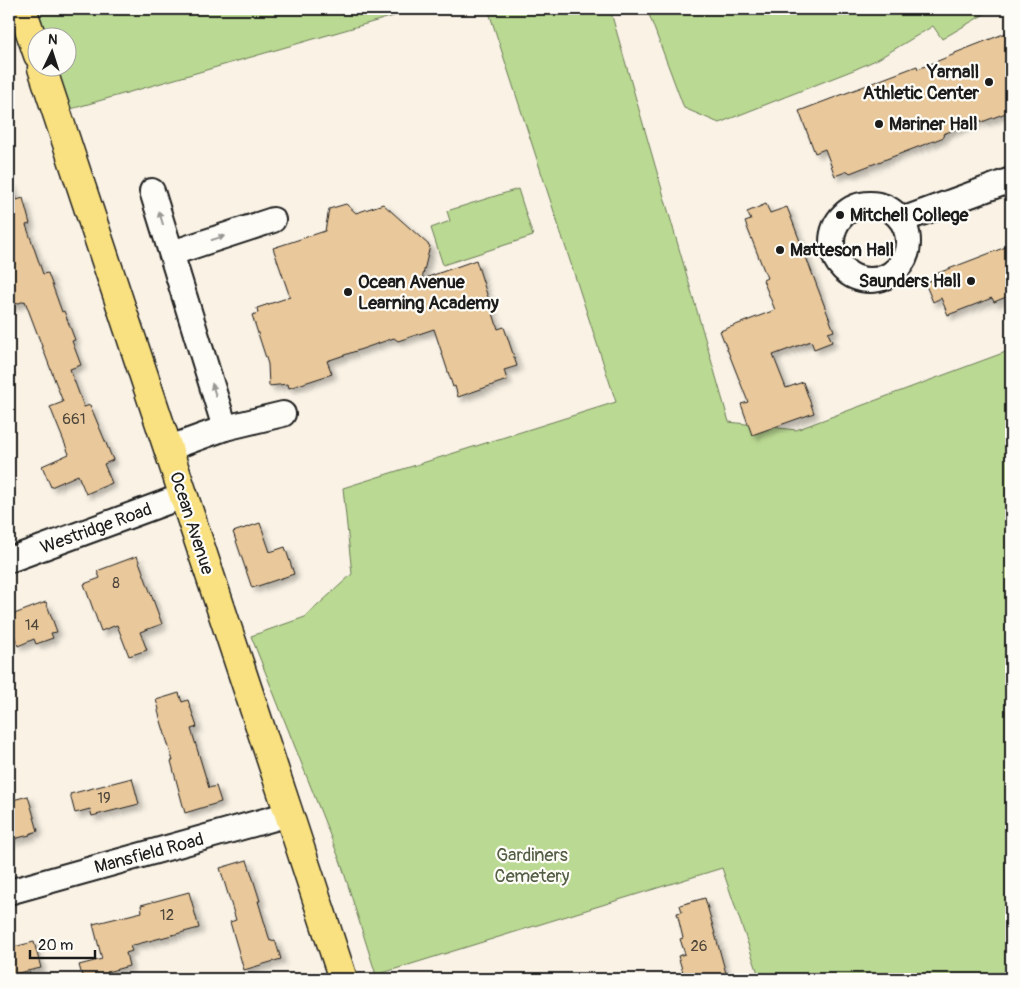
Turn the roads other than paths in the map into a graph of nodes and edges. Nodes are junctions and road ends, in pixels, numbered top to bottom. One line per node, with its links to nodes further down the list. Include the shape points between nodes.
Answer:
1 (22, 9): 2 (main road)
2 (29, 28)
3 (45, 78): 11 (main road, Ocean Avenue)
4 (1011, 180): 7 (street)
5 (152, 191): 8 (street, one-way to 5)
6 (273, 220): 8 (street, one-way to 6)
7 (902, 220)
8 (172, 253): 10 (street, one-way to 8)
9 (283, 414): 10 (street)
10 (225, 428): 11 (street)
11 (168, 449): 12 (main road, Ocean Avenue)
12 (183, 496): 13 (street, Westridge Road); 14 (main road, Ocean Avenue)
13 (9, 560)
14 (289, 814): 15 (street, Mansfield Road); 16 (main road, Ocean Avenue)
15 (9, 892)
16 (343, 979)

